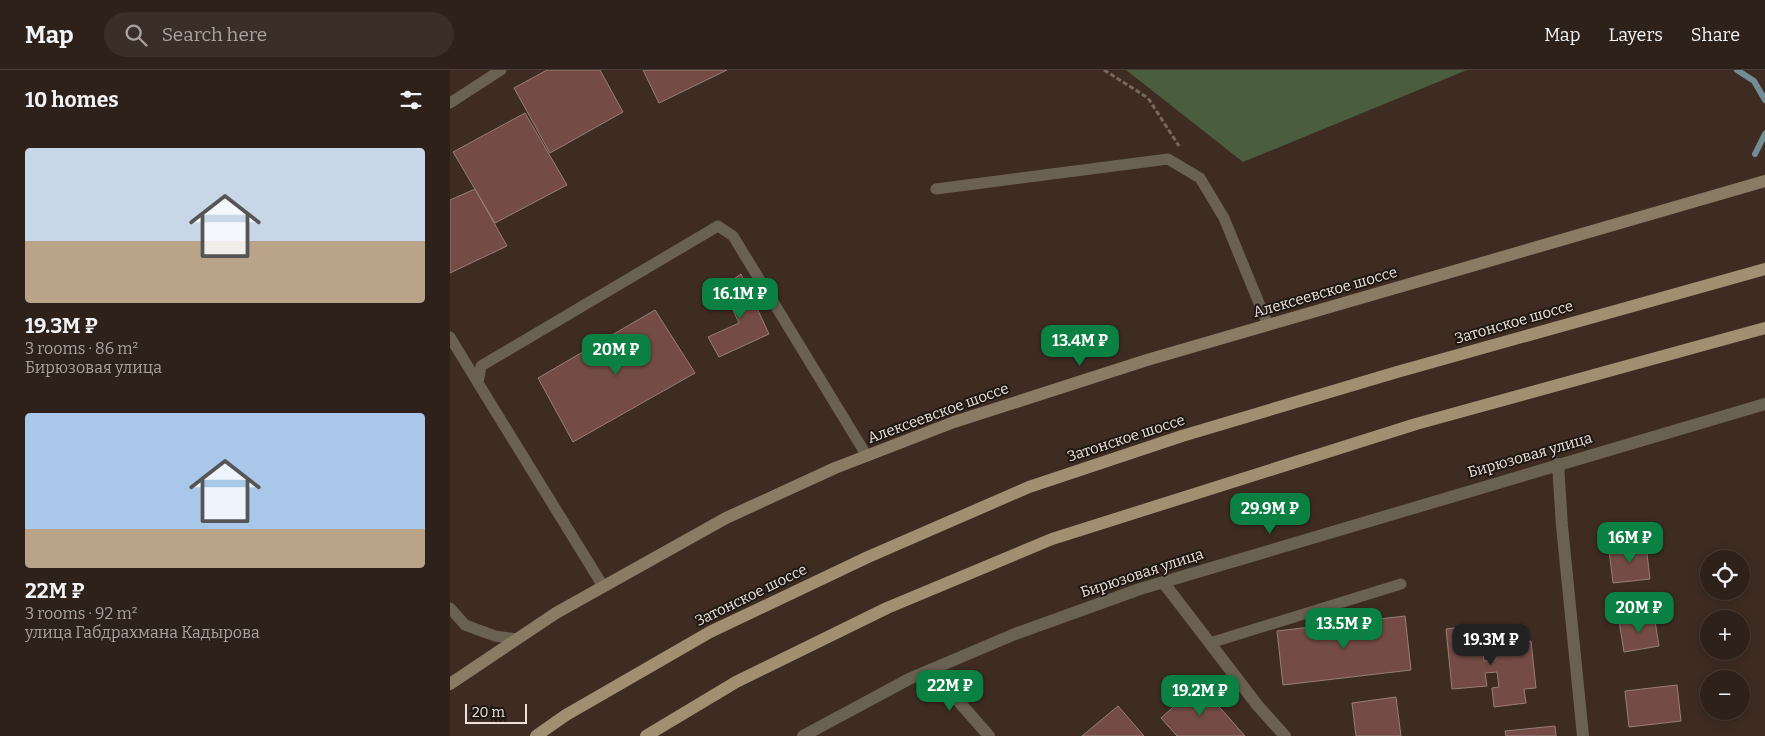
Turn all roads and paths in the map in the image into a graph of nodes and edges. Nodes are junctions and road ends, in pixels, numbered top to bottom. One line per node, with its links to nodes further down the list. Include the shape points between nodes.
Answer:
1 (501, 70): 3 (lane)
2 (1104, 70): 4 (path, via 1148,98)
3 (450, 103)
4 (1184, 154)
5 (1765, 181): 8 (main road, Алексеевское шоссе)
6 (936, 189): 8 (lane, via 1168,159 1200,178 1224,218)
7 (1765, 269): 23 (main road, Затонское шоссе, via 1182,436 1030,488 868,557 710,632 566,715)
8 (1268, 325): 13 (main road, Алексеевское шоссе, via 954,422)
9 (1765, 328): 24 (main road, via 1416,424 1052,539 861,621 736,682)
10 (450, 337): 11 (lane)
11 (478, 382): 13 (lane, via 481,366 718,226 734,236); 17 (lane)
12 (1765, 404): 14 (street, Бирюзовая улица)
13 (867, 456): 17 (main road, Алексеевское шоссе, via 726,518)
14 (1558, 464): 15 (street, Бирюзовая улица); 28 (street)
15 (1163, 582): 20 (street); 21 (street, Бирюзовая улица, via 1015,634)
16 (1401, 584): 20 (lane)
17 (603, 586): 19 (main road, Алексеевское шоссе)
18 (450, 608): 19 (lane, via 465,625 495,636)
19 (517, 639): 22 (main road, Алексеевское шоссе)
20 (1210, 643): 27 (street)
21 (932, 670): 25 (street, Бирюзовая улица); 26 (street)
22 (450, 684)
23 (536, 736)
24 (646, 736)
25 (803, 736)
26 (989, 736)
27 (1285, 736)
28 (1583, 736)

